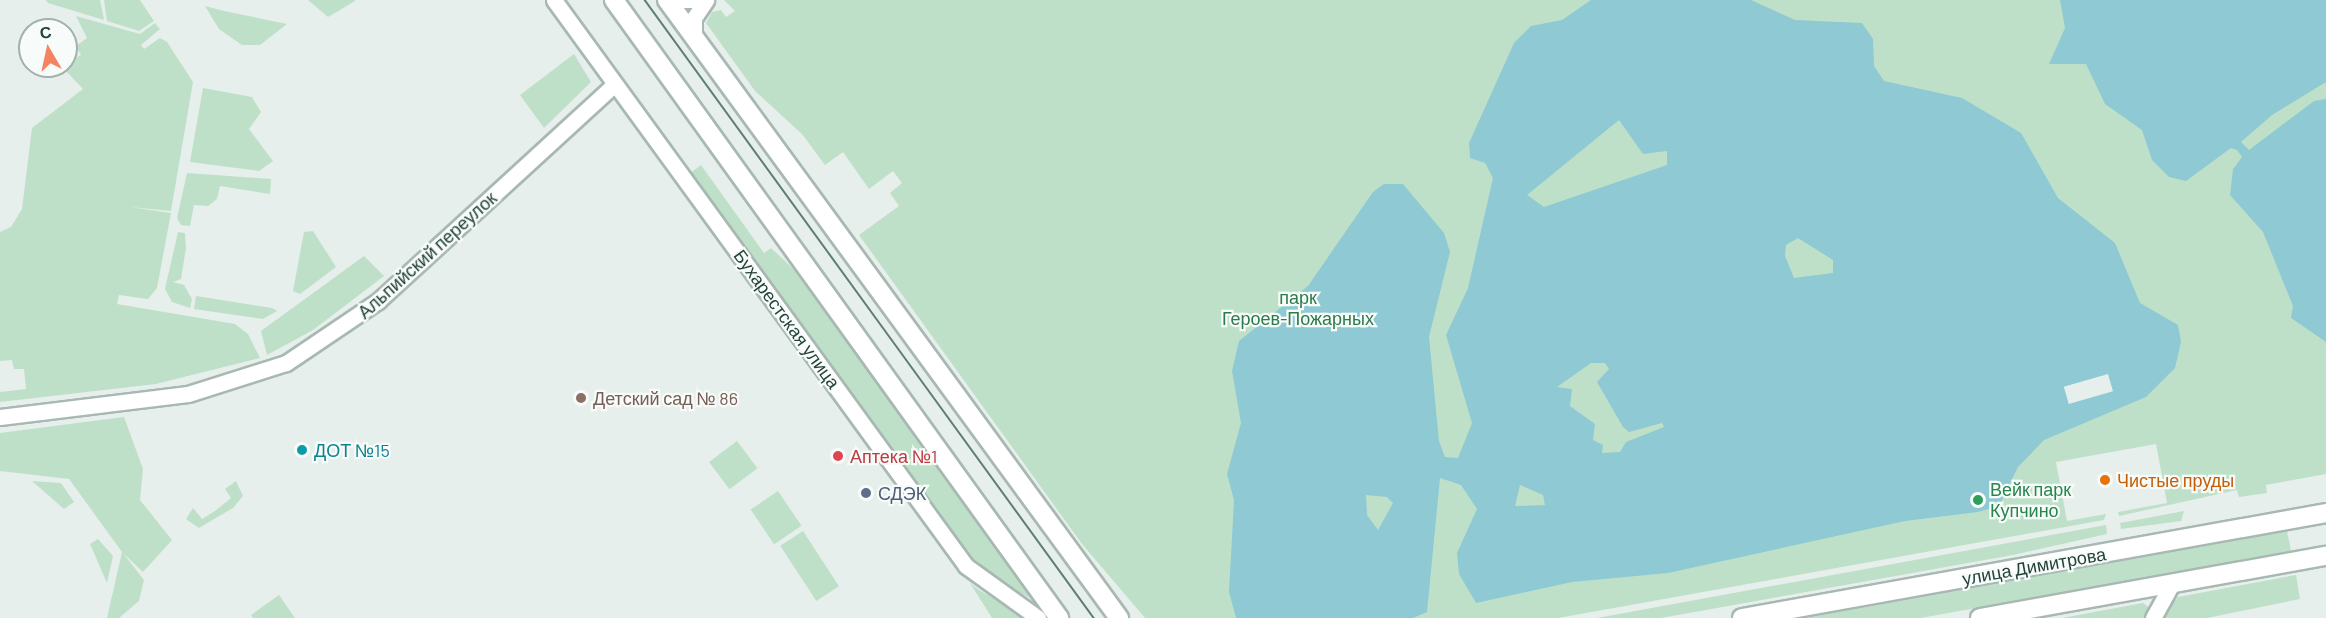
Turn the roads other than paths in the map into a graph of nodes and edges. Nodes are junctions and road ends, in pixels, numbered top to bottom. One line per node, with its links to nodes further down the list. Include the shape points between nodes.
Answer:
1 (554, 0): 8 (street, Бухарестская улица)
2 (614, 0): 14 (main road)
3 (667, 0): 7 (main road)
4 (682, 0): 5 (street)
5 (696, 0)
6 (706, 0): 7 (street, via 694,18)
7 (694, 38): 15 (main road)
8 (615, 84): 9 (street, Альпийский переулок, via 386,294 286,363 188,394); 13 (street, Бухарестская улица, via 966,566)
9 (0, 417)
10 (2326, 513): 16 (main road, улица Димитрова)
11 (2326, 556): 12 (main road)
12 (2172, 584): 17 (main road); 18 (street)
13 (1038, 618)
14 (1059, 618)
15 (1119, 618)
16 (1742, 618)
17 (1980, 618)
18 (2153, 618)

